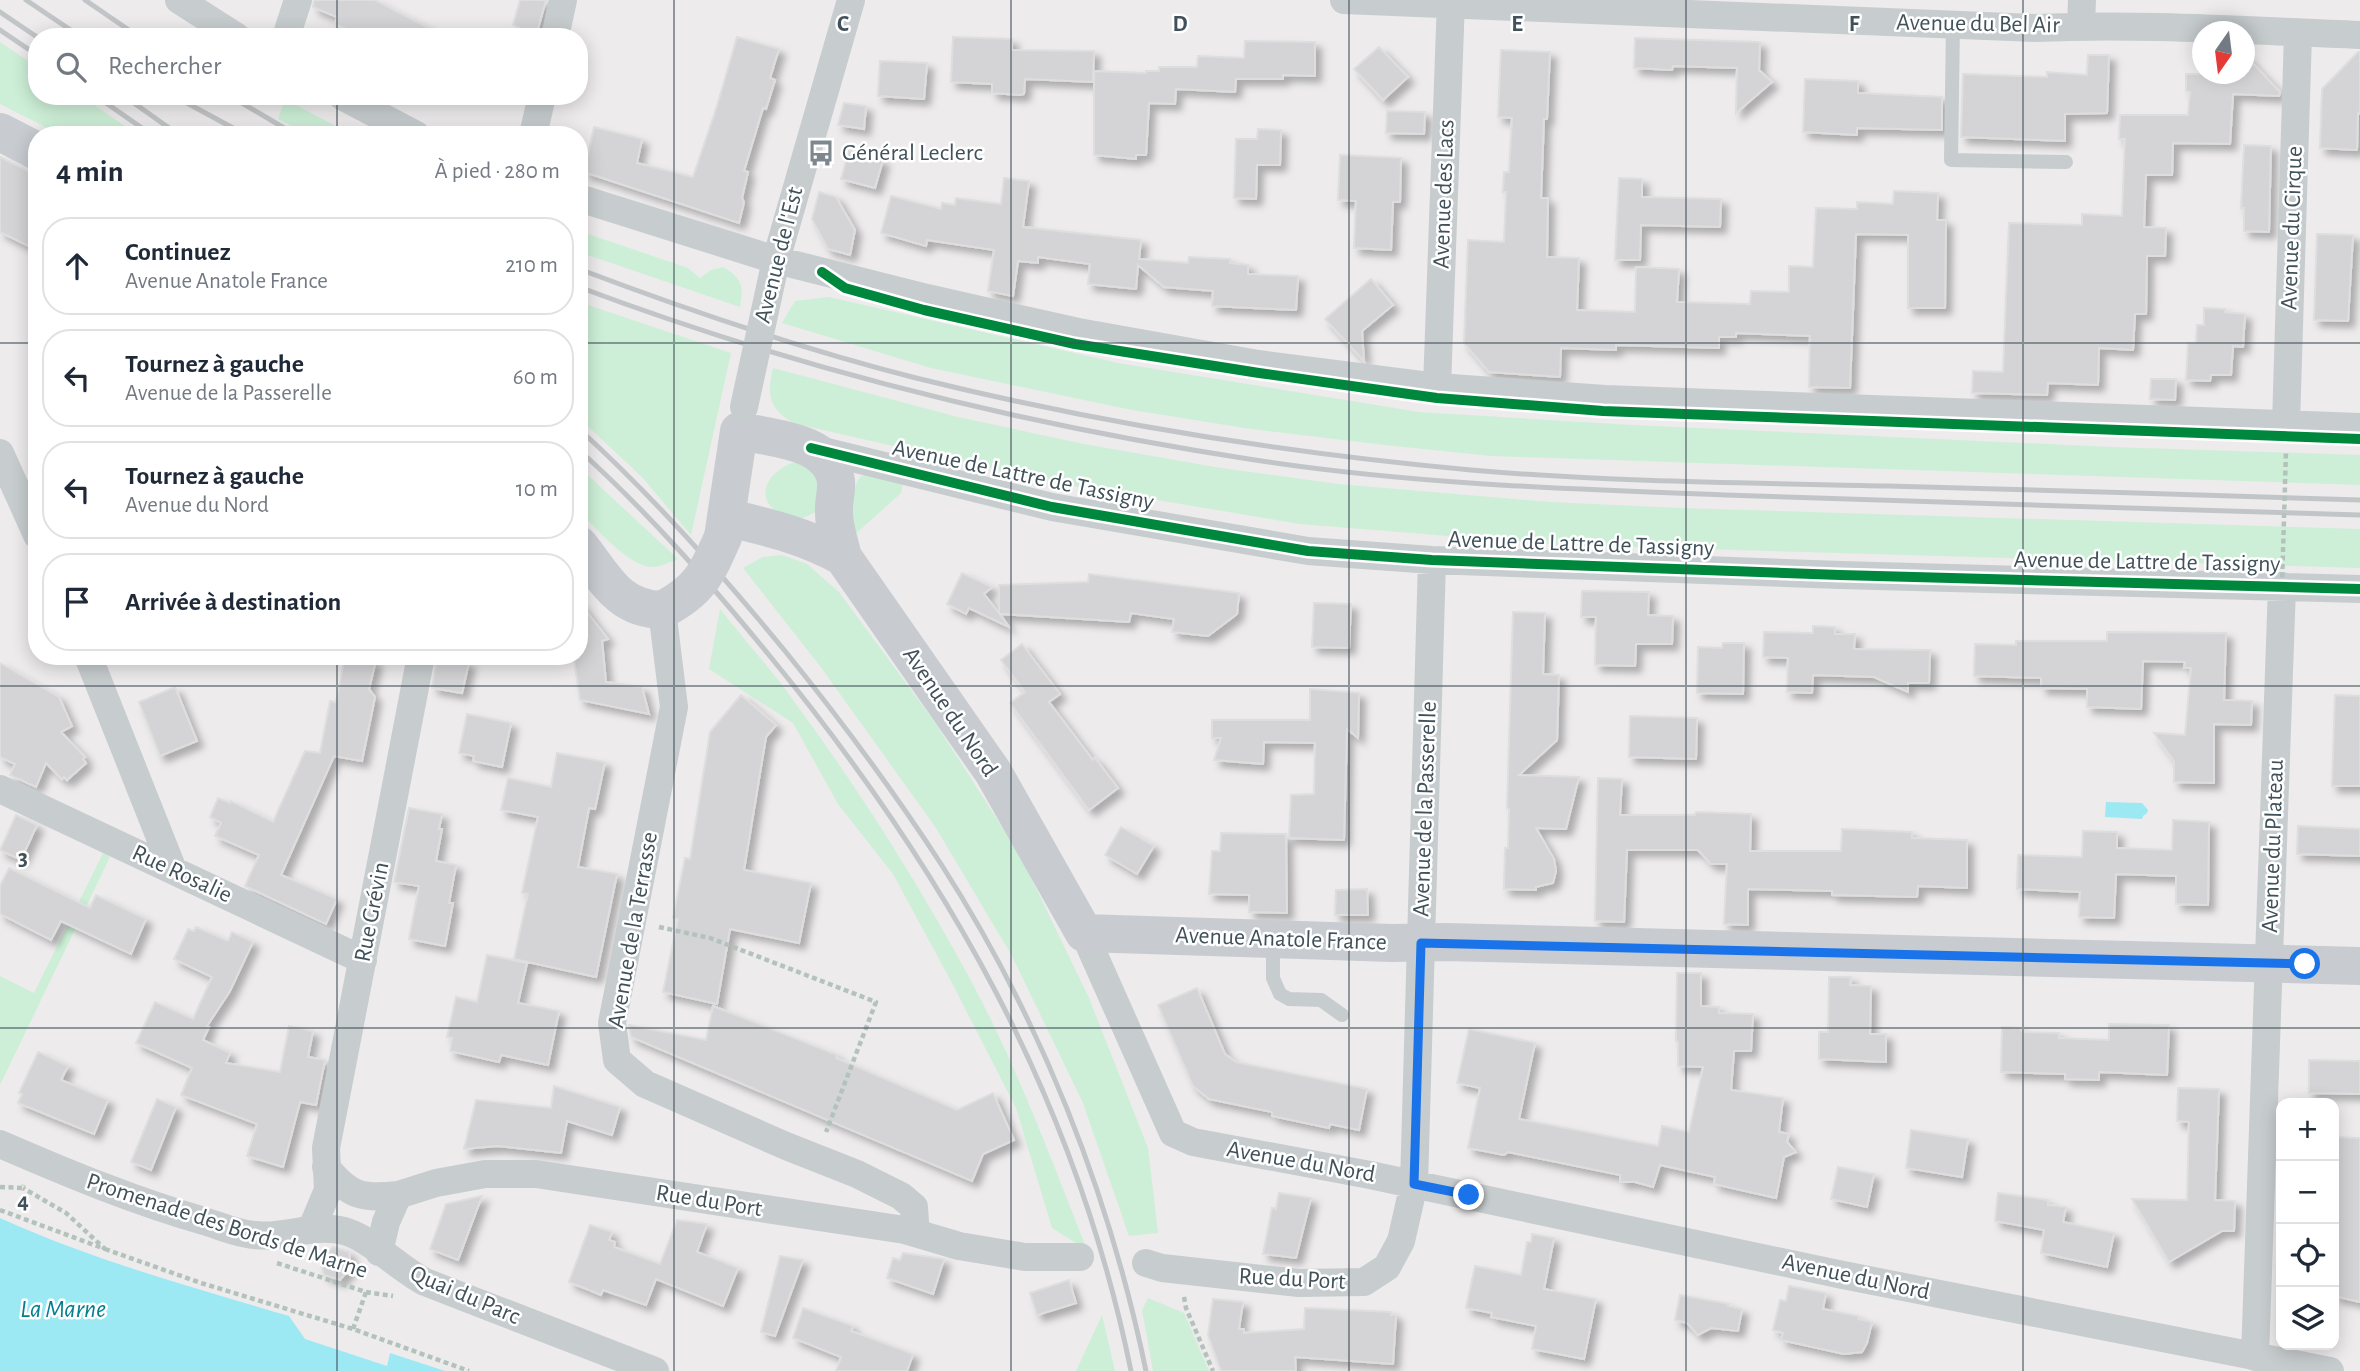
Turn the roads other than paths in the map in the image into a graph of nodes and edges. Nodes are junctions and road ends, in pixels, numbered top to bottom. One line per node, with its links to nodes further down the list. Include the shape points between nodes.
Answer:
1 (179, 0): 9 (street)
2 (298, 0): 10 (street)
3 (563, 0): 11 (street)
4 (851, 0): 22 (street, Avenue de l'Est)
5 (1344, 0): 6 (street, Avenue du Bel Air)
6 (1451, 2): 8 (street, Avenue du Bel Air); 23 (street, Avenue des Lacs)
7 (2081, 13): 8 (street, Avenue du Bel Air, via 2035,28); 12 (street, Avenue du Bel Air)
8 (1953, 24): 20 (lane, via 1951,160)
9 (223, 28)
10 (289, 28)
11 (557, 28)
12 (2298, 33): 13 (street, Avenue du Bel Air); 26 (street, Avenue du Cirque)
13 (2360, 35)
14 (359, 105): 16 (street)
15 (540, 105): 17 (street)
16 (399, 126)
17 (535, 126)
18 (0, 132): 19 (street)
19 (28, 146)
20 (2066, 162)
21 (588, 201): 22 (street)
22 (776, 260): 23 (street, via 1078,331 1258,365); 24 (street, Avenue de l'Est, bridge)
23 (1437, 387): 26 (street)
24 (742, 419): 27 (street); 31 (street)
25 (2360, 427): 26 (street)
26 (2286, 438)
27 (811, 448): 29 (street, via 825,459 835,477); 35 (street, Avenue de Lattre de Tassigny, via 1090,514 1308,551)
28 (0, 453): 30 (street)
29 (834, 508): 32 (street, via 815,525); 34 (street)
30 (28, 515)
31 (724, 527): 32 (street); 38 (street, bridge, via 699,583)
32 (791, 533): 34 (street)
33 (588, 556): 38 (street, via 629,604)
34 (843, 557): 43 (street, Avenue du Nord, via 993,772)
35 (1432, 560): 36 (street, Avenue de Lattre de Tassigny); 45 (street, Avenue de la Passerelle)
36 (2282, 586): 37 (street, Avenue de Lattre de Tassigny); 47 (street, Avenue du Plateau)
37 (2360, 589)
38 (662, 610): 55 (street, Avenue de la Terrasse, via 674,707 612,1023 617,1060 645,1084 901,1196 914,1208 915,1222)
39 (92, 665): 42 (street)
40 (419, 665): 46 (street, Rue Grévin)
41 (0, 789): 42 (street, Rue Rosalie)
42 (173, 870): 46 (street, Rue Rosalie)
43 (1084, 933): 44 (street, Avenue Anatole France); 52 (street, Avenue du Nord, via 1173,1133 1193,1142)
44 (1273, 939): 45 (street, Avenue Anatole France); 49 (lane, via 1273,978 1280,994 1289,999 1321,1000)
45 (1421, 943): 47 (street, Avenue Anatole France); 52 (street, Avenue de la Passerelle)
46 (363, 960): 51 (street, Rue Grévin)
47 (2269, 964): 48 (street, Avenue Anatole France); 59 (street, Avenue du Plateau)
48 (2360, 966)
49 (1342, 1014)
50 (0, 1144): 54 (street, Quai du Parc, via 172,1212 254,1235 282,1236)
51 (326, 1167): 53 (street, via 357,1195); 54 (street, Rue Grévin, via 328,1190)
52 (1414, 1184): 58 (street, Rue du Port, via 1401,1241 1387,1267 1364,1282 1299,1283); 59 (street, Avenue du Nord)
53 (398, 1195): 55 (street, Rue du Port, via 436,1182 485,1174 536,1174); 56 (street)
54 (312, 1228): 56 (street, Quai du Parc, via 349,1233)
55 (905, 1230): 57 (street, Rue du Port, via 958,1246 1025,1256)
56 (379, 1252): 60 (street, Quai du Parc, via 425,1282)
57 (1080, 1256)
58 (1146, 1263)
59 (2255, 1357): 61 (street, Avenue du Nord)
60 (654, 1371)
61 (2330, 1371)

